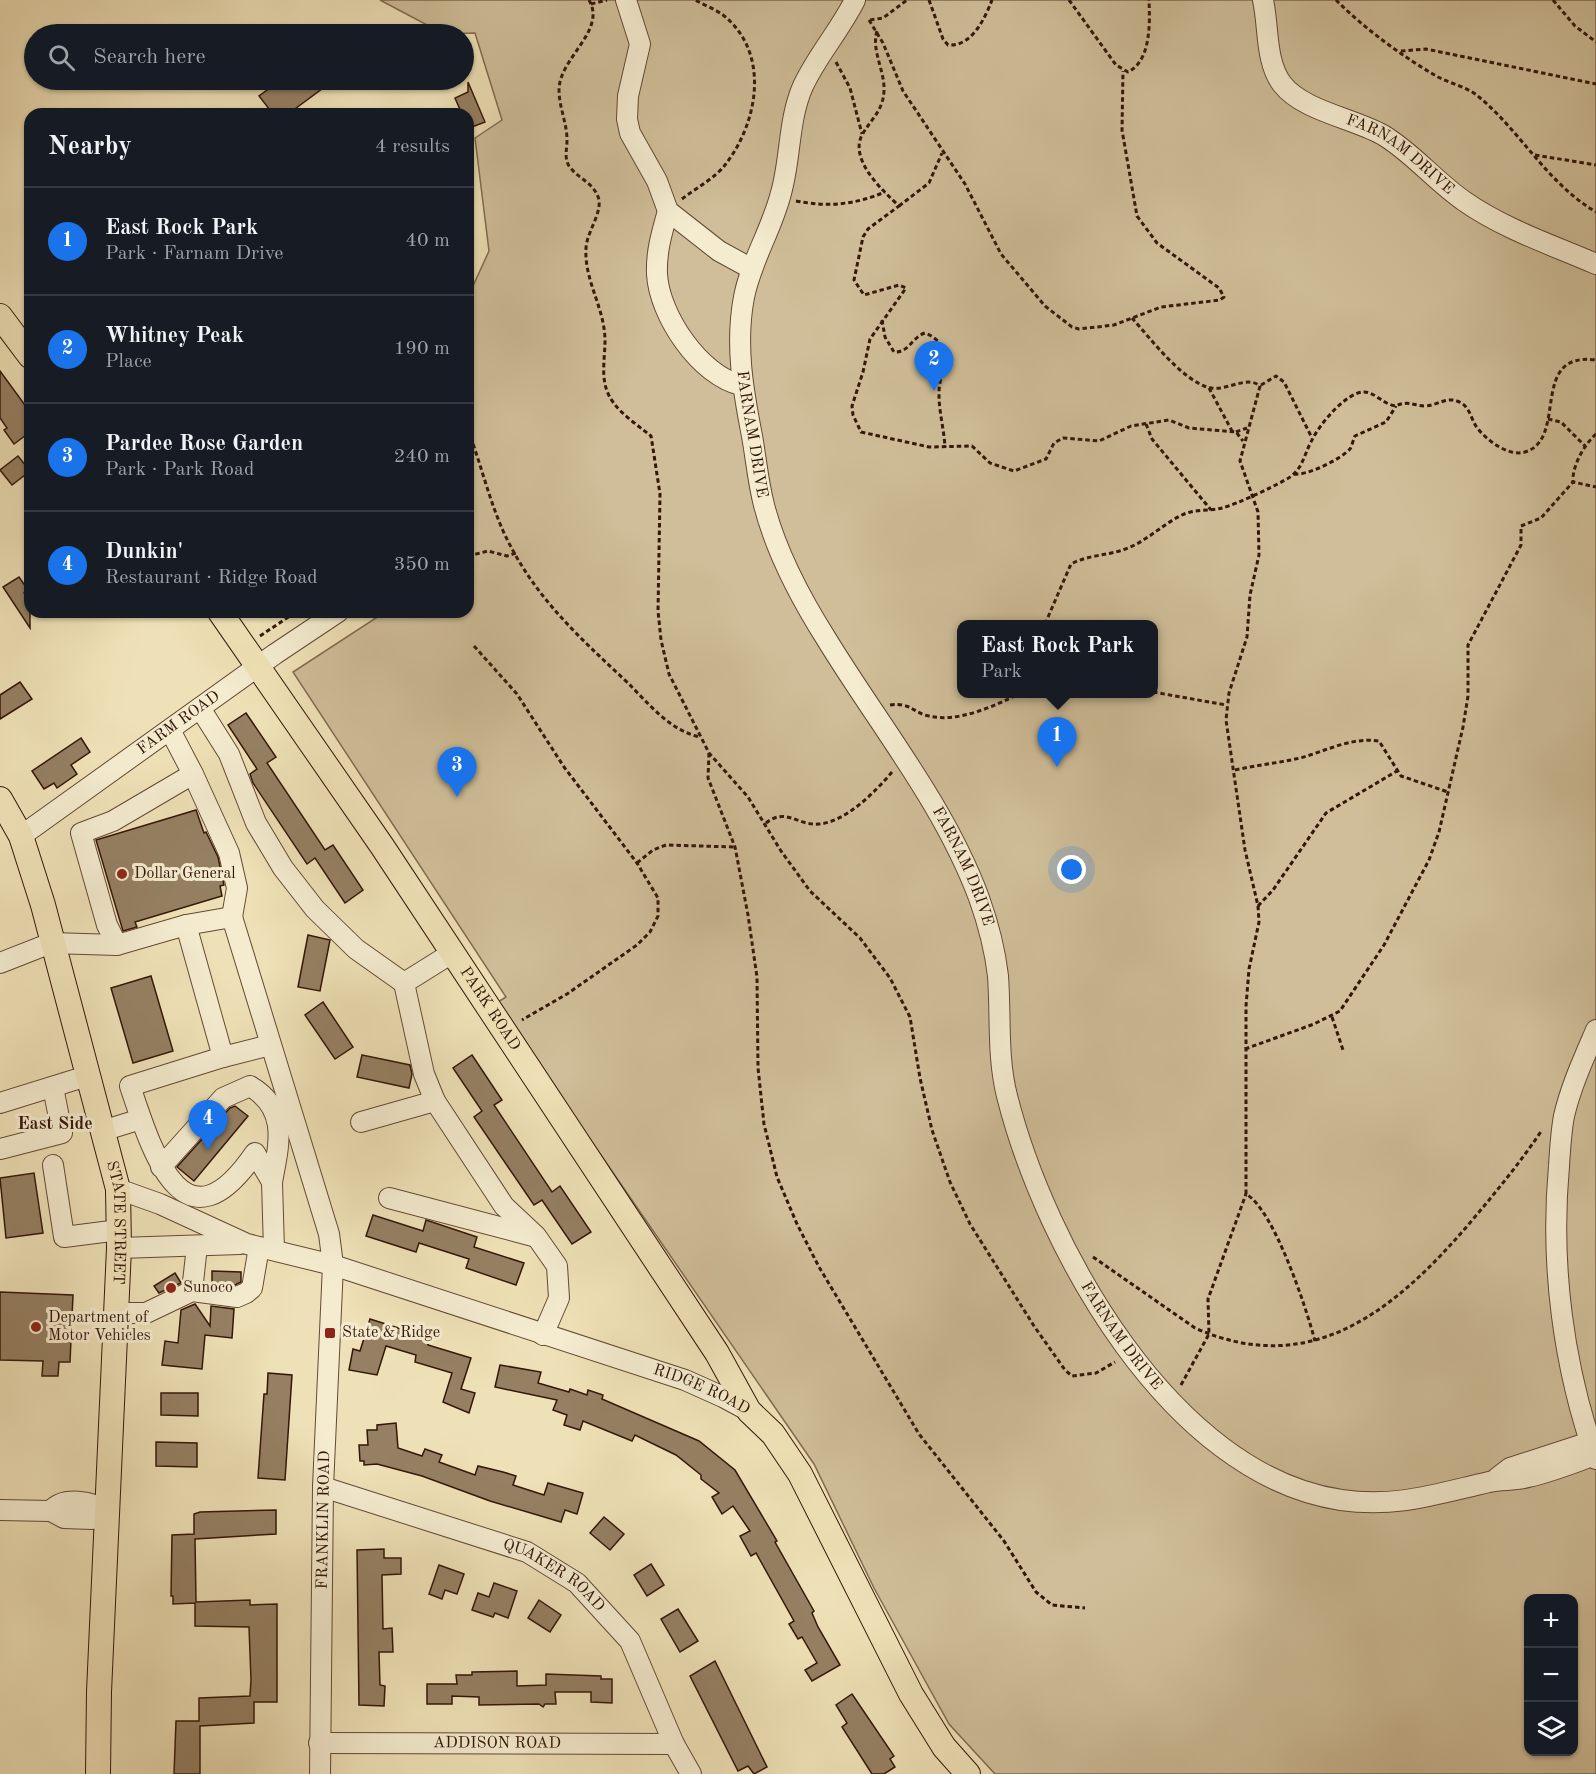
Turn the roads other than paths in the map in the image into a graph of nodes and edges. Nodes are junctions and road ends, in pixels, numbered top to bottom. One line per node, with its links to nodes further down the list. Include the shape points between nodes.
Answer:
1 (626, 0): 4 (street, via 640,37 627,119)
2 (1263, 0): 5 (street, FARNAM DRIVE, via 1275,70 1291,93 1385,137 1485,213)
3 (853, 4): 6 (street, FARNAM DRIVE, via 799,96 780,198)
4 (668, 211): 6 (street, via 718,251); 9 (street, via 656,260 663,299 694,354 728,382)
5 (1596, 264)
6 (752, 269): 9 (street, FARNAM DRIVE, via 741,318)
7 (0, 316): 8 (main road)
8 (24, 348)
9 (741, 385): 53 (street, FARNAM DRIVE, via 771,530 815,620 904,757 957,849 985,914 998,978 1002,1070 1036,1185 1078,1272 1170,1401 1194,1426 1232,1455 1314,1494 1359,1502 1412,1501 1496,1480 1527,1478)
10 (224, 618): 12 (main road, PARK ROAD)
11 (329, 618): 12 (street, FARM ROAD)
12 (259, 665): 13 (street, FARM ROAD); 24 (main road, PARK ROAD)
13 (200, 708): 14 (street, FARM ROAD); 26 (street, via 229,754 256,823 283,868 315,909 356,949)
14 (170, 730): 15 (street); 17 (street, FARM ROAD)
15 (193, 774): 18 (street, via 112,821); 20 (street, via 229,853 237,888)
16 (0, 799): 19 (main road, STATE STREET)
17 (56, 813): 18 (street); 19 (street, FARM ROAD)
18 (81, 833): 23 (street, via 107,925)
19 (21, 836): 22 (main road, STATE STREET)
20 (232, 917): 21 (street); 28 (street)
21 (186, 925): 23 (street); 29 (street)
22 (51, 943): 23 (street); 25 (street); 30 (main road, STATE STREET)
23 (117, 945)
24 (452, 953): 26 (street); 52 (main road, PARK ROAD, via 717,1353)
25 (0, 963)
26 (404, 983): 32 (street, via 424,1074)
27 (1596, 1030): 53 (street, via 1563,1120 1555,1221 1557,1270 1570,1355)
28 (270, 1045): 29 (street); 34 (street)
29 (223, 1057): 35 (street, via 130,1086)
30 (87, 1076): 31 (street); 37 (main road, STATE STREET)
31 (53, 1087): 33 (street); 38 (street, via 62,1133)
32 (435, 1101): 36 (street); 44 (street, via 504,1206)
33 (0, 1103)
34 (284, 1117): 40 (street, via 265,1095 250,1086 239,1089 223,1098); 41 (street); 48 (street, FRANKLIN ROAD, via 328,1234)
35 (141, 1119): 37 (street); 40 (street)
36 (361, 1122)
37 (102, 1131): 42 (main road, STATE STREET)
38 (0, 1149)
39 (53, 1165): 45 (street, RIDGE ROAD, via 64,1237)
40 (161, 1167): 41 (street, via 175,1185 197,1197 213,1196 230,1184 255,1153)
41 (272, 1182): 47 (street)
42 (118, 1190): 45 (main road, STATE STREET); 47 (street, RIDGE ROAD)
43 (389, 1198): 44 (street)
44 (536, 1236): 51 (street, via 556,1266 559,1298)
45 (119, 1239): 46 (street, RIDGE ROAD); 50 (main road, STATE STREET)
46 (196, 1245): 47 (street, RIDGE ROAD); 49 (street)
47 (260, 1247): 48 (street, RIDGE ROAD); 49 (street, via 252,1288 246,1293 237,1297)
48 (333, 1265): 51 (street, RIDGE ROAD); 54 (street, FRANKLIN ROAD)
49 (192, 1291): 50 (street, via 146,1313)
50 (116, 1313): 56 (main road, STATE STREET)
51 (543, 1335): 52 (street, RIDGE ROAD, via 685,1380)
52 (749, 1411): 62 (main road, RIDGE ROAD, via 773,1434 800,1474 911,1694 944,1747)
53 (1594, 1452)
54 (323, 1487): 57 (street, FRANKLIN ROAD); 58 (street, QUAKER ROAD, via 526,1552 577,1583 630,1641)
55 (0, 1510): 56 (street, via 51,1511 64,1518 92,1519)
56 (107, 1512): 59 (main road, STATE STREET)
57 (320, 1743): 58 (street, ADDISON ROAD); 60 (street, FRANKLIN ROAD)
58 (675, 1744): 61 (street, QUAKER ROAD)
59 (98, 1774)
60 (320, 1774)
61 (691, 1774)
62 (968, 1774)

